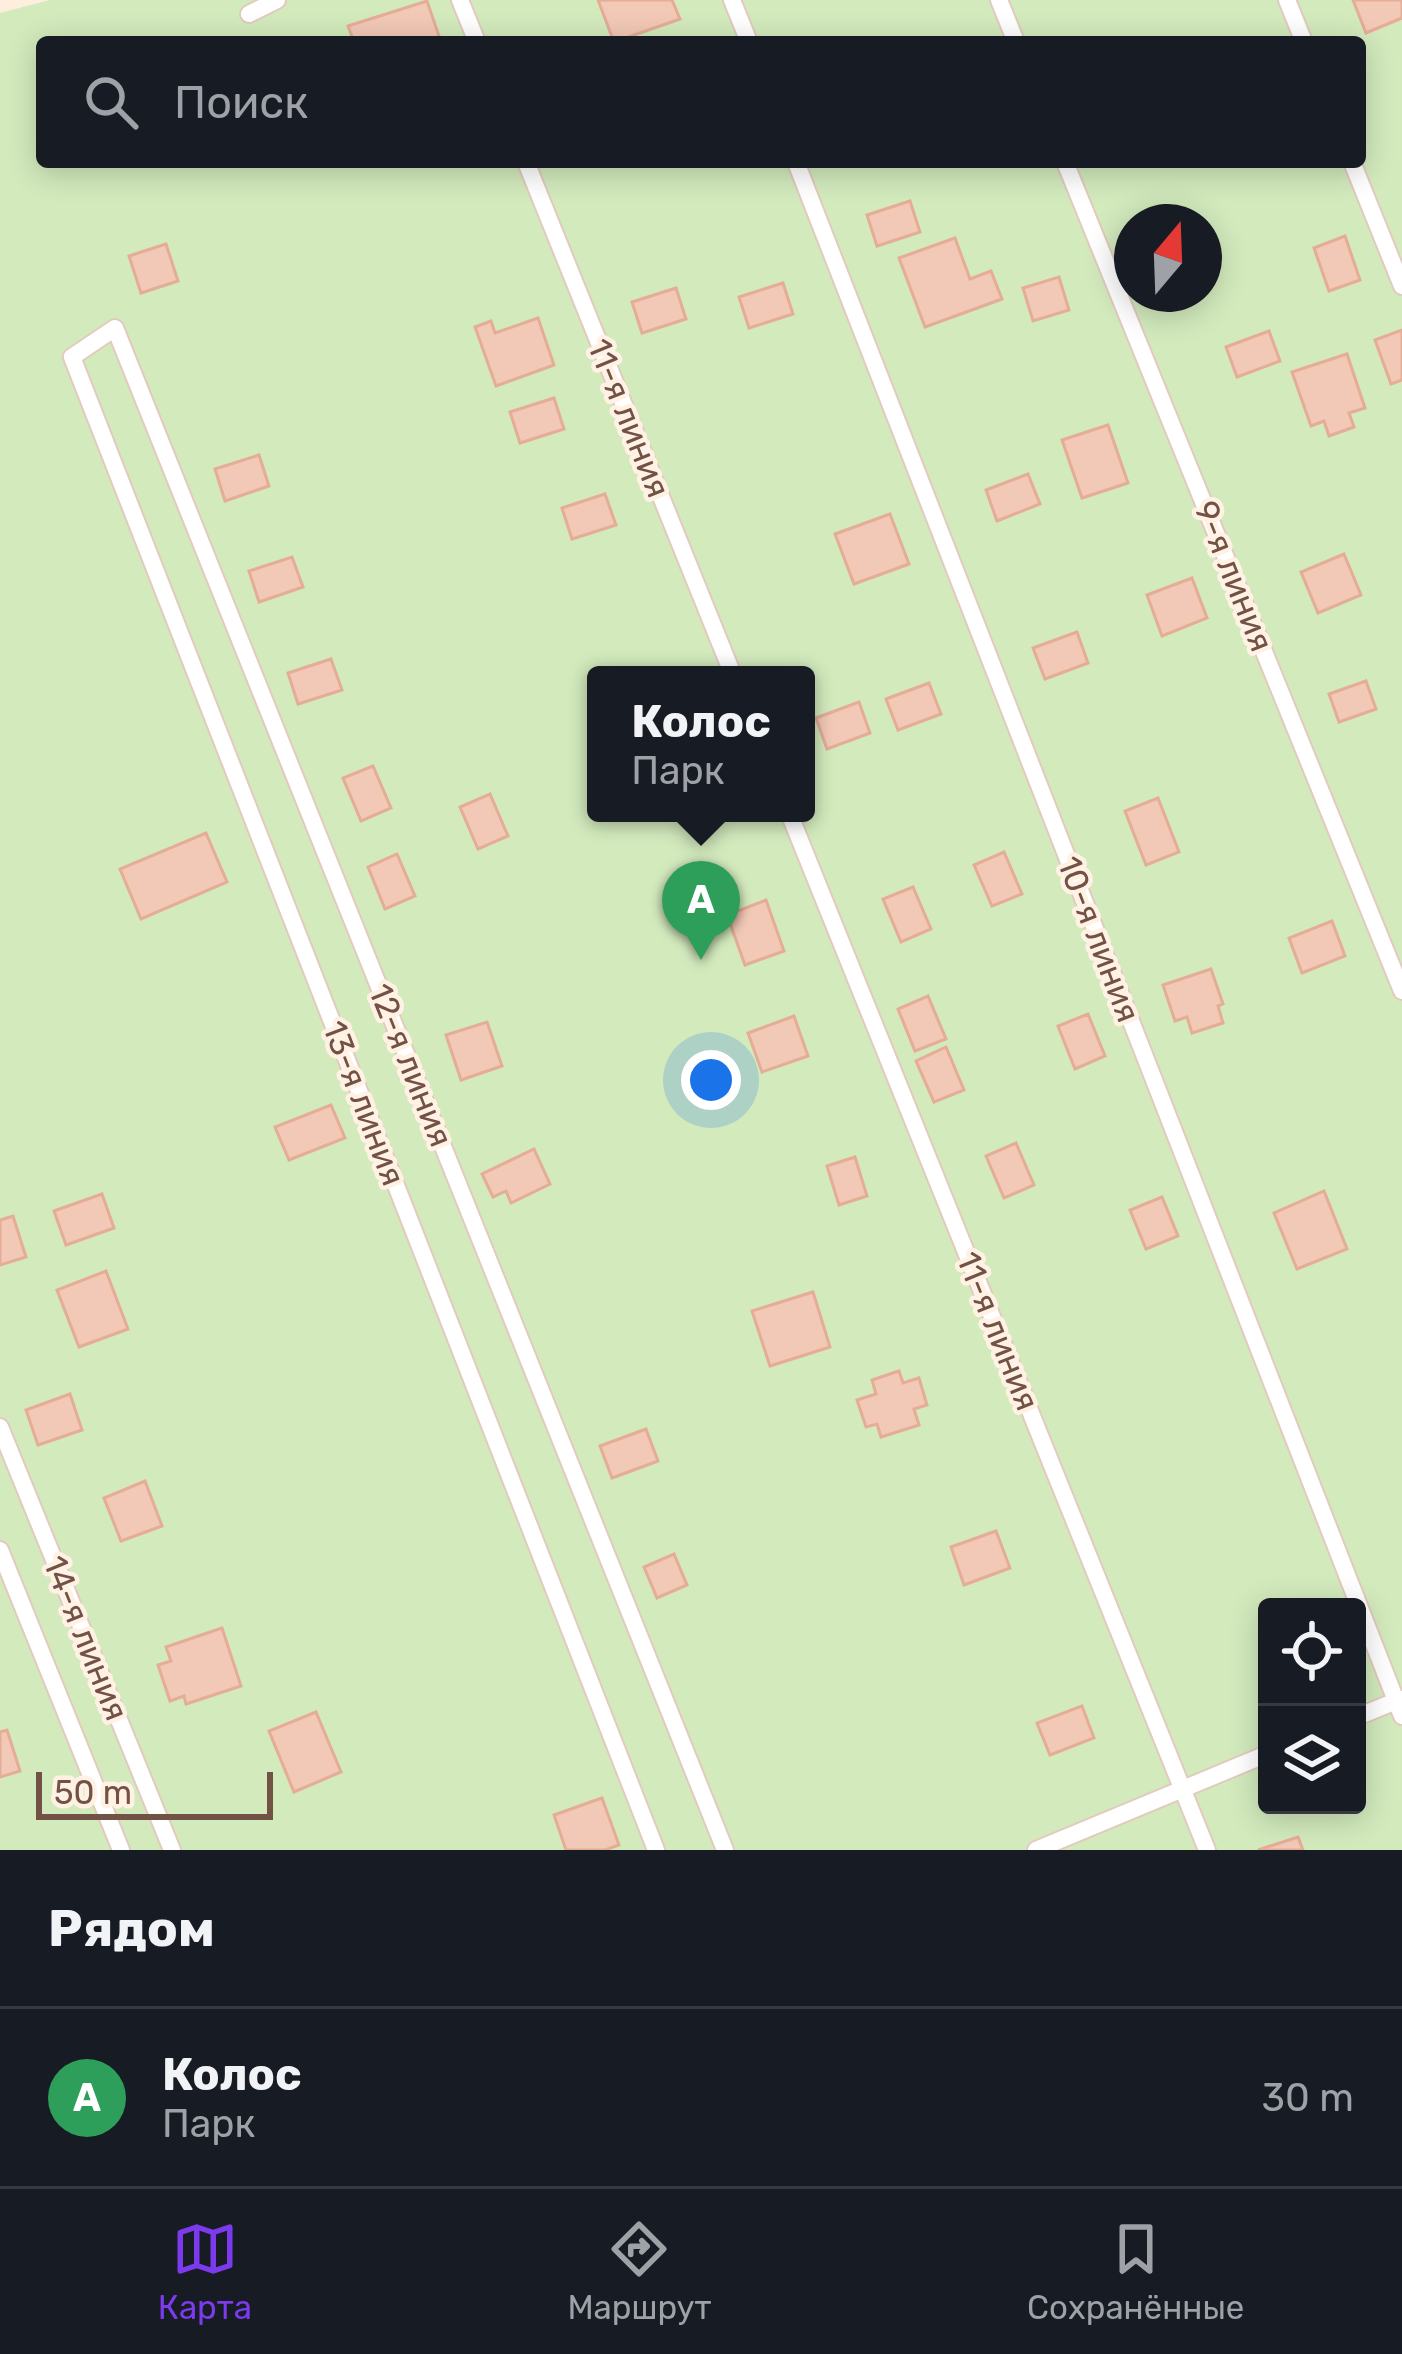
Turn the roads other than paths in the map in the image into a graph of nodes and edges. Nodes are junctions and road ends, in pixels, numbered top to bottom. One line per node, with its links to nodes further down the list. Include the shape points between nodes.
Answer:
1 (277, 0): 6 (lane)
2 (460, 0): 7 (lane)
3 (732, 0): 8 (lane)
4 (999, 0): 9 (lane)
5 (1287, 0): 10 (lane)
6 (249, 14)
7 (475, 36)
8 (747, 36)
9 (1014, 36)
10 (1302, 36)
11 (528, 168): 17 (lane, 11-я линия)
12 (798, 168): 22 (lane, 10-я линия)
13 (1067, 168): 19 (lane, 9-я линия)
14 (1354, 168): 15 (lane)
15 (1402, 286)
16 (72, 357): 28 (lane, 13-я линия); 29 (lane, 12-я линия, via 116,328)
17 (729, 666)
18 (793, 822): 25 (lane, 11-я линия)
19 (1402, 991)
20 (0, 1427): 27 (lane, 14-я линия)
21 (0, 1550): 26 (lane)
22 (1400, 1705): 23 (lane)
23 (1366, 1714)
24 (1258, 1758): 25 (lane)
25 (1182, 1788): 30 (lane); 31 (lane, 11-я линия)
26 (122, 1850)
27 (172, 1850)
28 (656, 1850)
29 (725, 1850)
30 (1036, 1850)
31 (1207, 1850)

